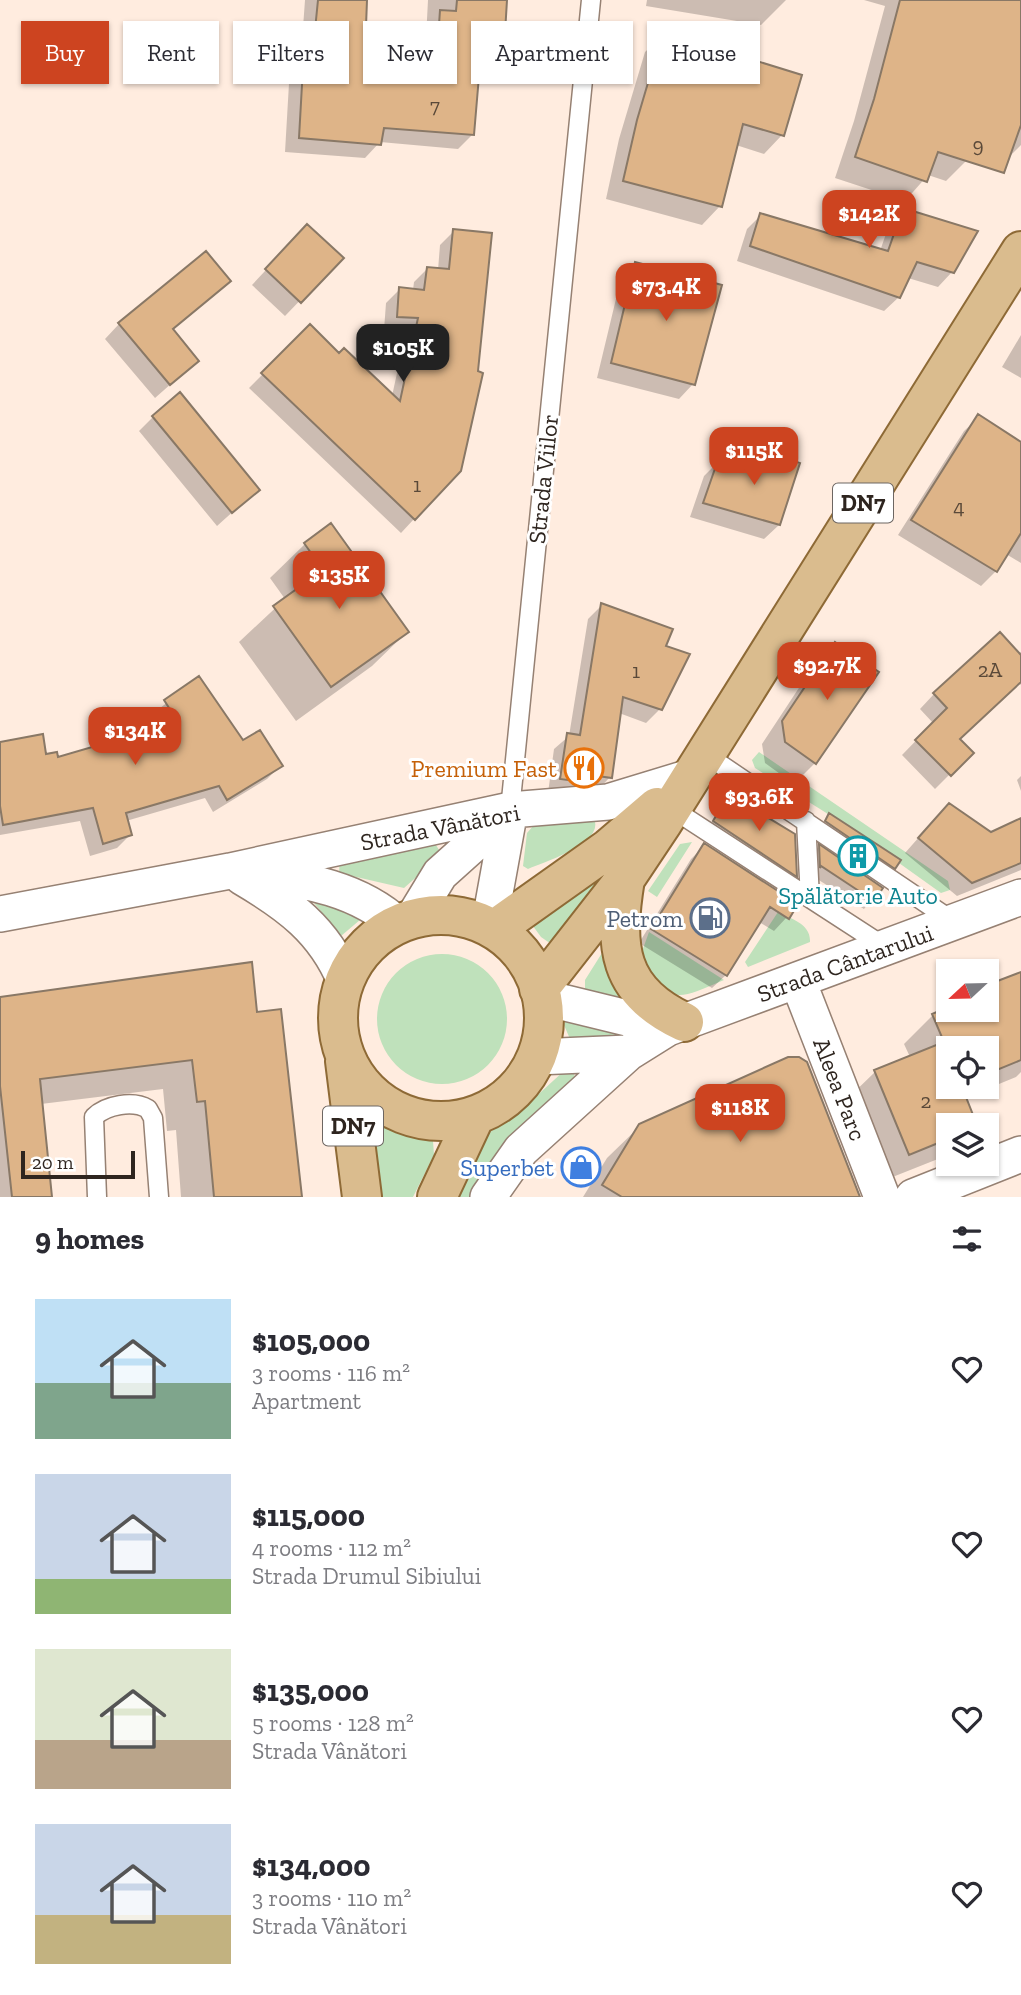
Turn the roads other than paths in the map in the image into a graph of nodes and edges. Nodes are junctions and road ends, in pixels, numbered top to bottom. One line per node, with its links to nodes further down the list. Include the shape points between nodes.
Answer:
1 (591, 0): 4 (lane, Strada Viilor)
2 (1021, 251): 3 (main road, DN7)
3 (688, 779): 4 (street, Strada Vânători, via 608,802); 5 (lane); 7 (main road, DN7); 9 (lane); 13 (main road, via 636,826)
4 (510, 810): 6 (street, Strada Vânători); 12 (street, via 440,874); 13 (street)
5 (806, 821): 9 (lane); 11 (lane)
6 (229, 871): 10 (street, Strada Vânători); 12 (street, Strada Vânători, via 311,882 353,895); 15 (street, via 303,918 328,945)
7 (625, 879): 17 (main road, DN7); 18 (main road, via 619,949 625,967 646,1000)
8 (1021, 897): 11 (street, Strada Cântarului)
9 (810, 898): 14 (lane)
10 (0, 914)
11 (954, 922): 14 (street, Strada Cântarului)
12 (405, 923): 13 (main road, via 451,915); 15 (main road, via 379,935 360,954)
13 (492, 928): 17 (main road, via 524,958)
14 (886, 948): 16 (street, Strada Cântarului)
15 (345, 981): 20 (main road, via 338,1003)
16 (798, 981): 18 (street, Strada Cântarului); 29 (street, Aleea Parc)
17 (540, 993): 18 (street); 21 (main road, via 542,1035)
18 (676, 1025): 19 (street, Strada Cântarului)
19 (628, 1053): 21 (street, Strada Cântarului); 28 (street, via 522,1150)
20 (344, 1056): 22 (main road, via 375,1099 399,1113 425,1121); 26 (main road, DN7)
21 (537, 1057): 22 (main road, via 521,1084)
22 (475, 1116): 27 (main road)
23 (1021, 1154): 30 (street)
24 (97, 1197): 25 (lane, via 94,1117 102,1109 133,1104 148,1109 153,1118)
25 (159, 1197)
26 (362, 1197)
27 (437, 1197)
28 (488, 1197)
29 (882, 1197)
30 (913, 1197)

